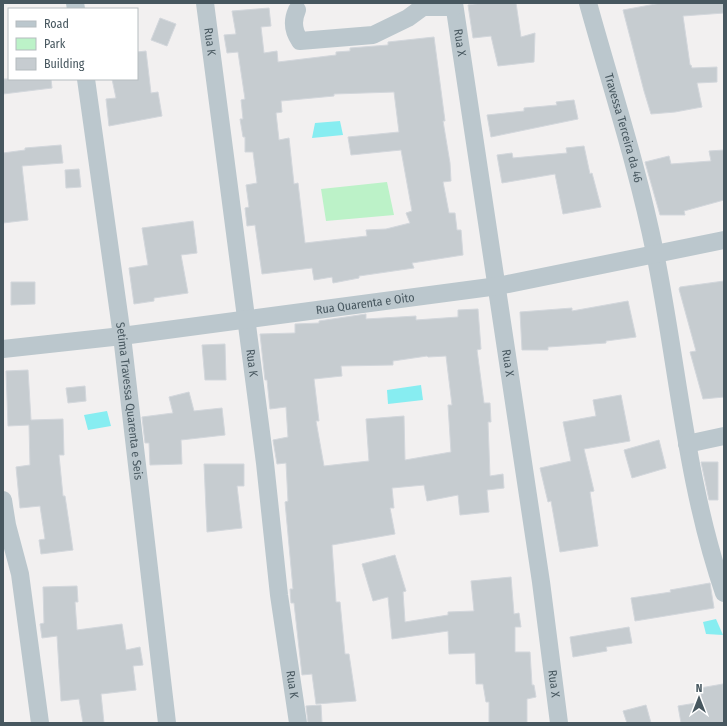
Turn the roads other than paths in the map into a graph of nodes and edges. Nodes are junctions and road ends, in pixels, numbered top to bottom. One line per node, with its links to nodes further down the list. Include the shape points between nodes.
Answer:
1 (204, 3): 9 (street, Rua K)
2 (588, 3): 7 (street, Travessa Terceira da 46, via 635,165)
3 (454, 5): 4 (street, via 423,7 408,18 373,35 300,41 295,33 293,17); 8 (street, Rua X)
4 (297, 10)
5 (86, 80): 10 (street, Setima Travessa Quarenta e Seis)
6 (724, 240): 7 (street, Rua Quarenta e Oito)
7 (655, 254): 8 (street, Rua Quarenta e Oito); 13 (street, Travessa Terceira da 46)
8 (498, 286): 9 (street, Rua Quarenta e Oito); 19 (street, Rua X, via 544,598)
9 (246, 319): 10 (street, Rua Quarenta e Oito); 18 (street, Rua K, via 279,595)
10 (122, 336): 11 (street, Rua Quarenta e Oito); 17 (street, Setima Travessa Quarenta e Seis)
11 (3, 349)
12 (724, 436): 13 (street)
13 (687, 444): 15 (street, Travessa Terceira da 46, via 708,544)
14 (3, 500): 16 (street, via 20,574)
15 (724, 590)
16 (40, 723)
17 (167, 723)
18 (298, 723)
19 (559, 723)

